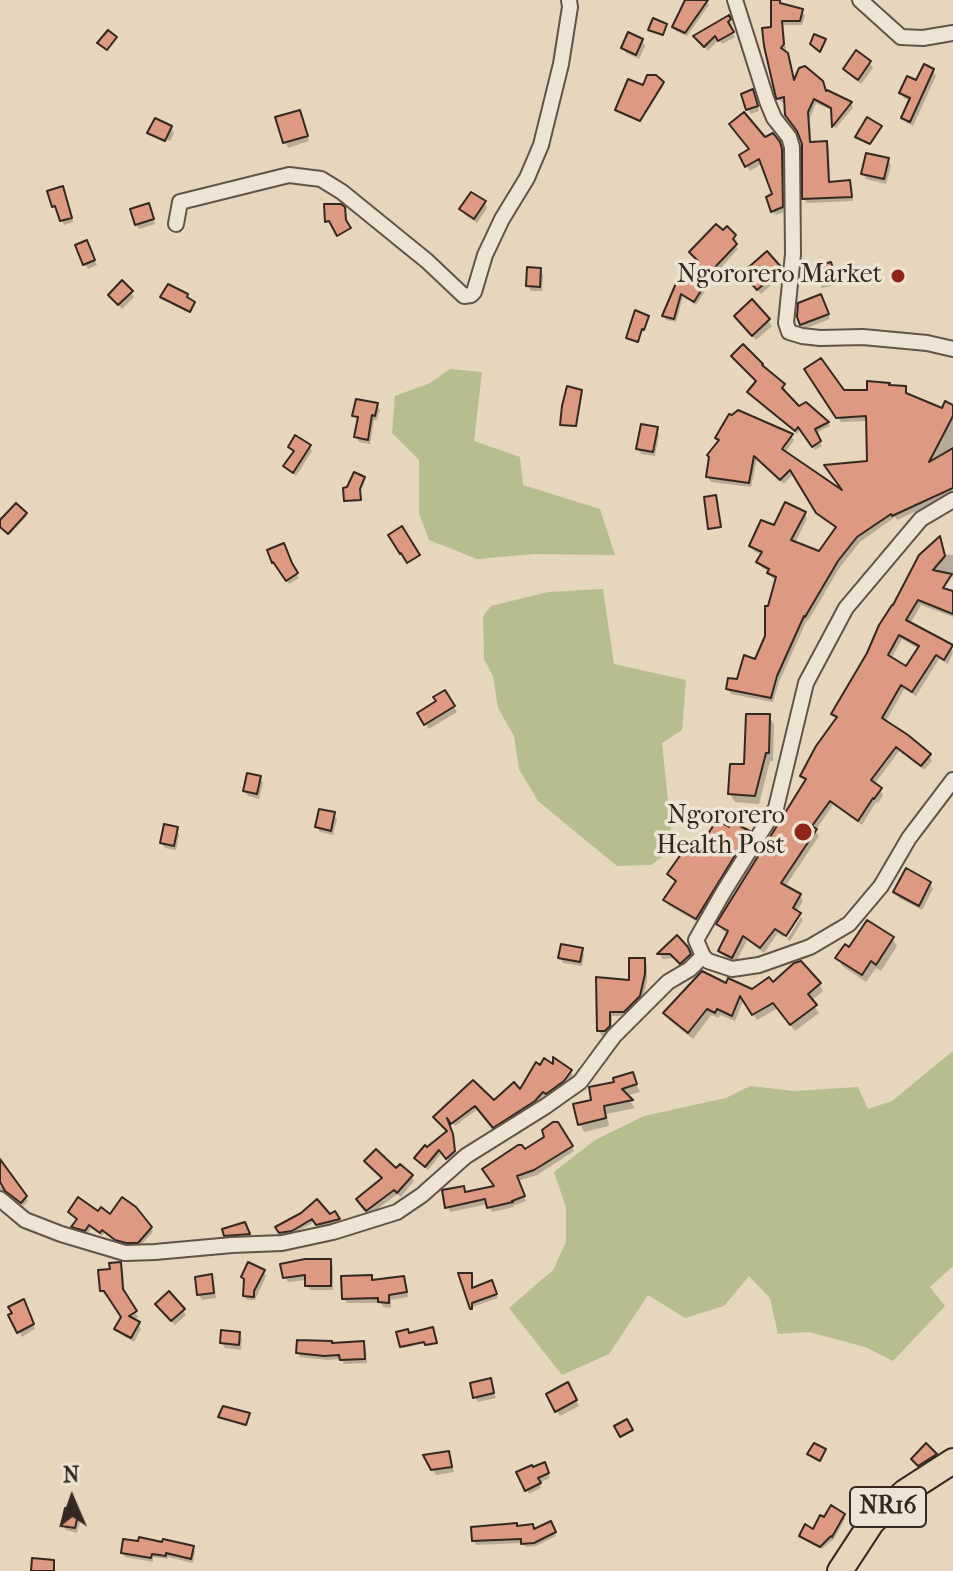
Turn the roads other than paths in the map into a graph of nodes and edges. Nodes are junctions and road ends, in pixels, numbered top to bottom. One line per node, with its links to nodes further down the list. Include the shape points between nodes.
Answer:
1 (569, 0): 5 (street, via 561,64 541,145 485,255 471,295 464,296 372,215 321,179 289,175 180,202)
2 (735, 0): 6 (street, via 774,118 792,147 789,332)
3 (860, 0): 4 (street, via 901,37)
4 (953, 33)
5 (176, 224)
6 (953, 349)
7 (953, 500): 9 (street, via 921,519 846,608 806,683 776,808 696,940)
8 (953, 780): 9 (street, via 849,924 810,947 759,965 732,969)
9 (703, 956): 10 (street, via 668,982 614,1036 580,1082 466,1156 397,1212 282,1243 125,1253 25,1220)
10 (0, 1199)
11 (953, 1461): 12 (main road, NR16, via 905,1492 872,1522)
12 (840, 1571)

